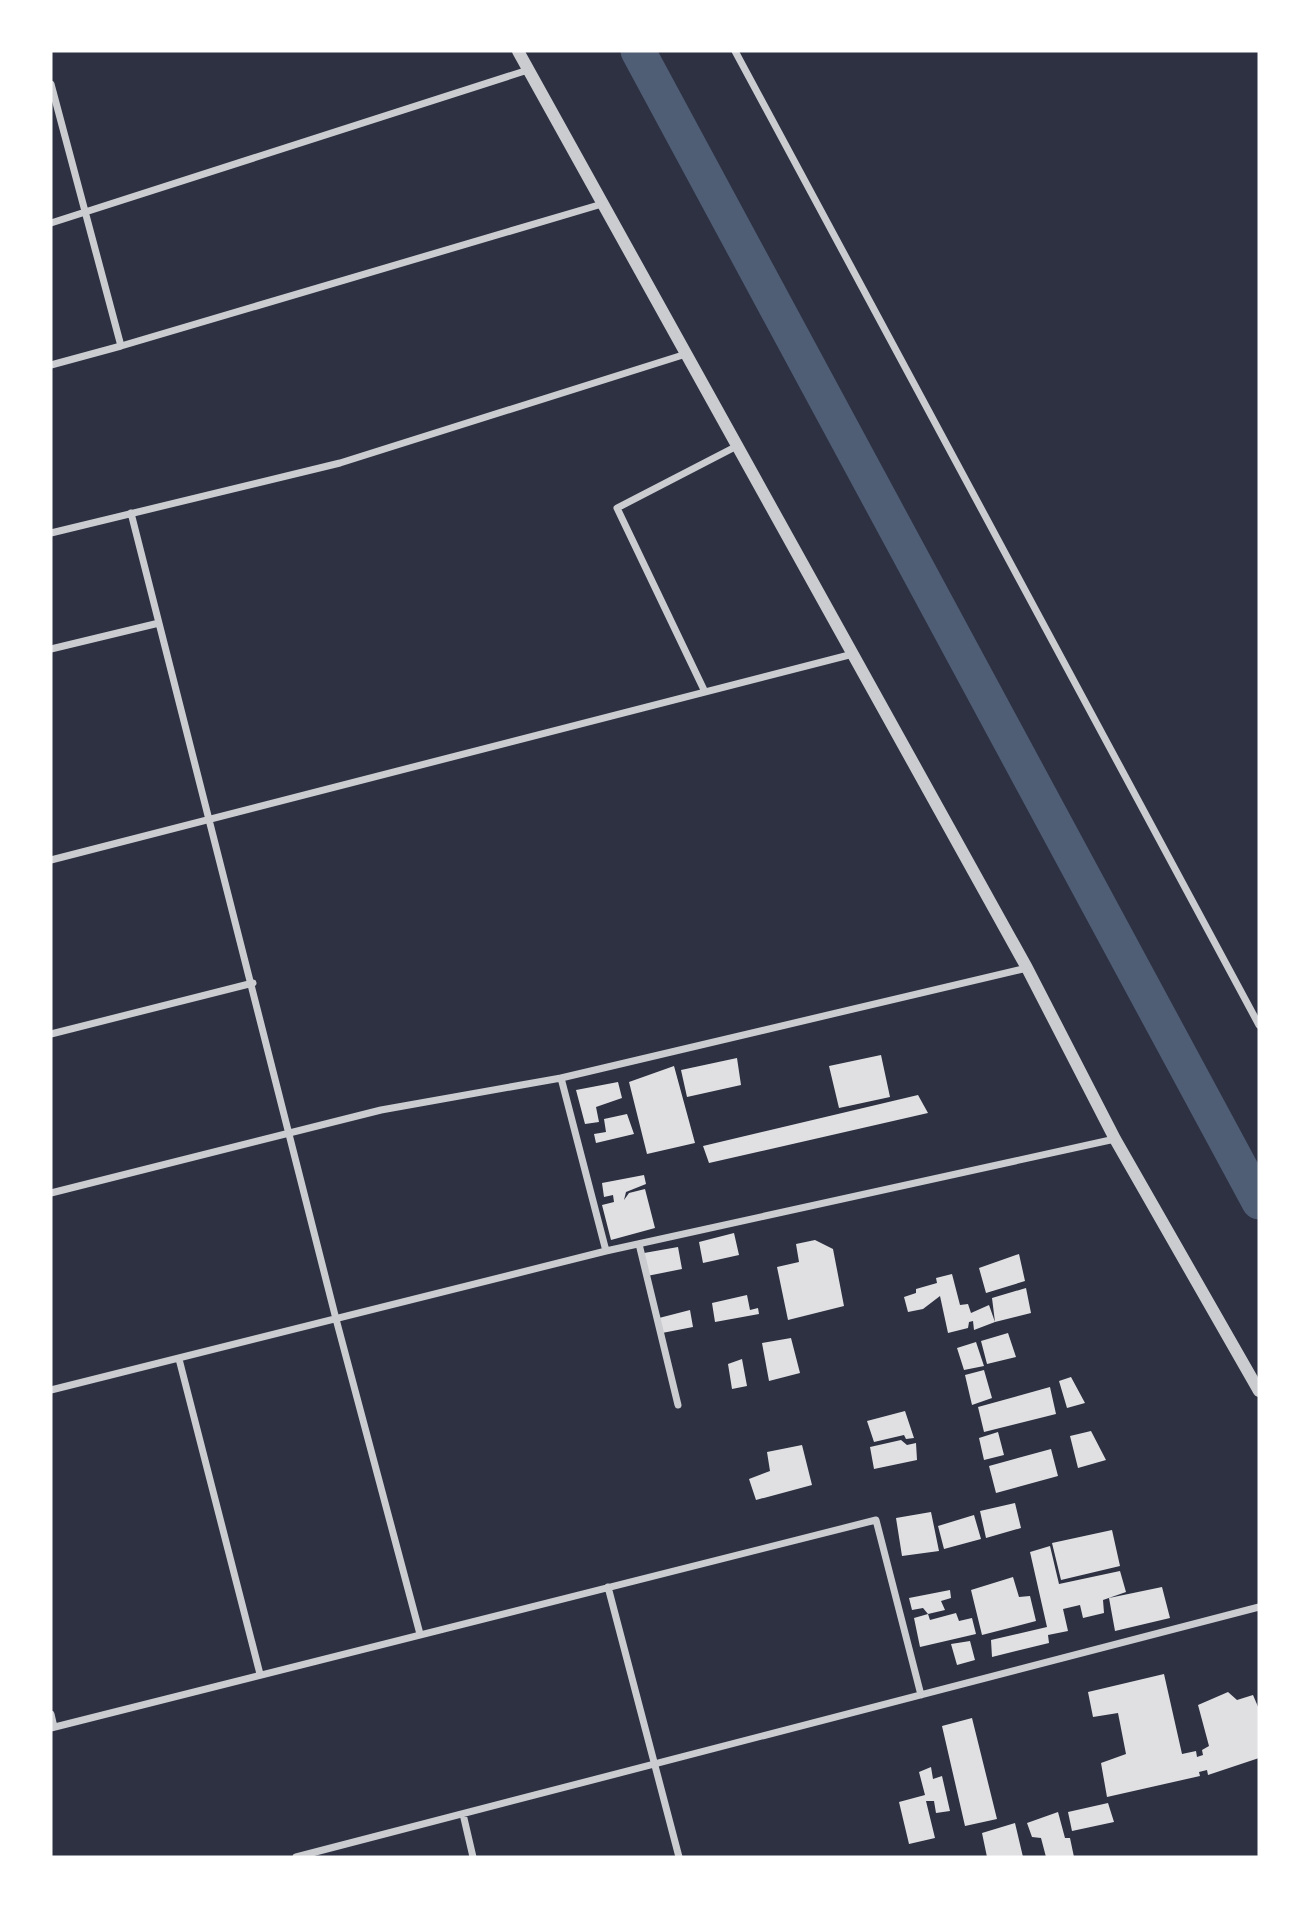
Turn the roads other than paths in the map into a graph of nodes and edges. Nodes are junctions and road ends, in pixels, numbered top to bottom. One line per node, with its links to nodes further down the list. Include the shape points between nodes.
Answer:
1 (517, 51): 3 (street)
2 (735, 51): 22 (street)
3 (528, 70): 5 (street); 6 (street)
4 (51, 84): 6 (street)
5 (602, 204): 8 (street); 9 (street)
6 (85, 214): 7 (street); 8 (street)
7 (51, 223)
8 (121, 346): 10 (street)
9 (686, 354): 11 (street); 12 (street, via 340,463)
10 (51, 365)
11 (737, 446): 16 (street); 17 (street, via 617,508)
12 (131, 513): 13 (street); 14 (street)
13 (51, 533)
14 (159, 623): 15 (street); 18 (street)
15 (51, 649)
16 (853, 654): 17 (street); 20 (street)
17 (705, 692): 18 (street)
18 (210, 819): 19 (street); 21 (street)
19 (51, 860)
20 (1027, 968): 24 (street); 26 (street)
21 (253, 984): 23 (street); 25 (street)
22 (1259, 1026)
23 (51, 1034)
24 (561, 1077): 25 (street, via 381,1110); 29 (street)
25 (290, 1133): 27 (street); 30 (street)
26 (1115, 1139): 28 (street); 33 (street)
27 (51, 1193)
28 (639, 1244): 29 (street); 34 (street)
29 (606, 1251): 30 (street)
30 (336, 1319): 31 (street); 37 (street)
31 (179, 1359): 32 (street); 38 (street)
32 (51, 1390)
33 (1259, 1391)
34 (678, 1405)
35 (608, 1587): 37 (street); 39 (street, via 876,1520); 42 (street)
36 (1259, 1607): 39 (street)
37 (420, 1634): 38 (street)
38 (260, 1674): 41 (street)
39 (921, 1695): 42 (street)
40 (51, 1714): 41 (street)
41 (52, 1727)
42 (654, 1764): 43 (street); 46 (street)
43 (463, 1814): 44 (street); 45 (street)
44 (296, 1857)
45 (473, 1857)
46 (679, 1857)

